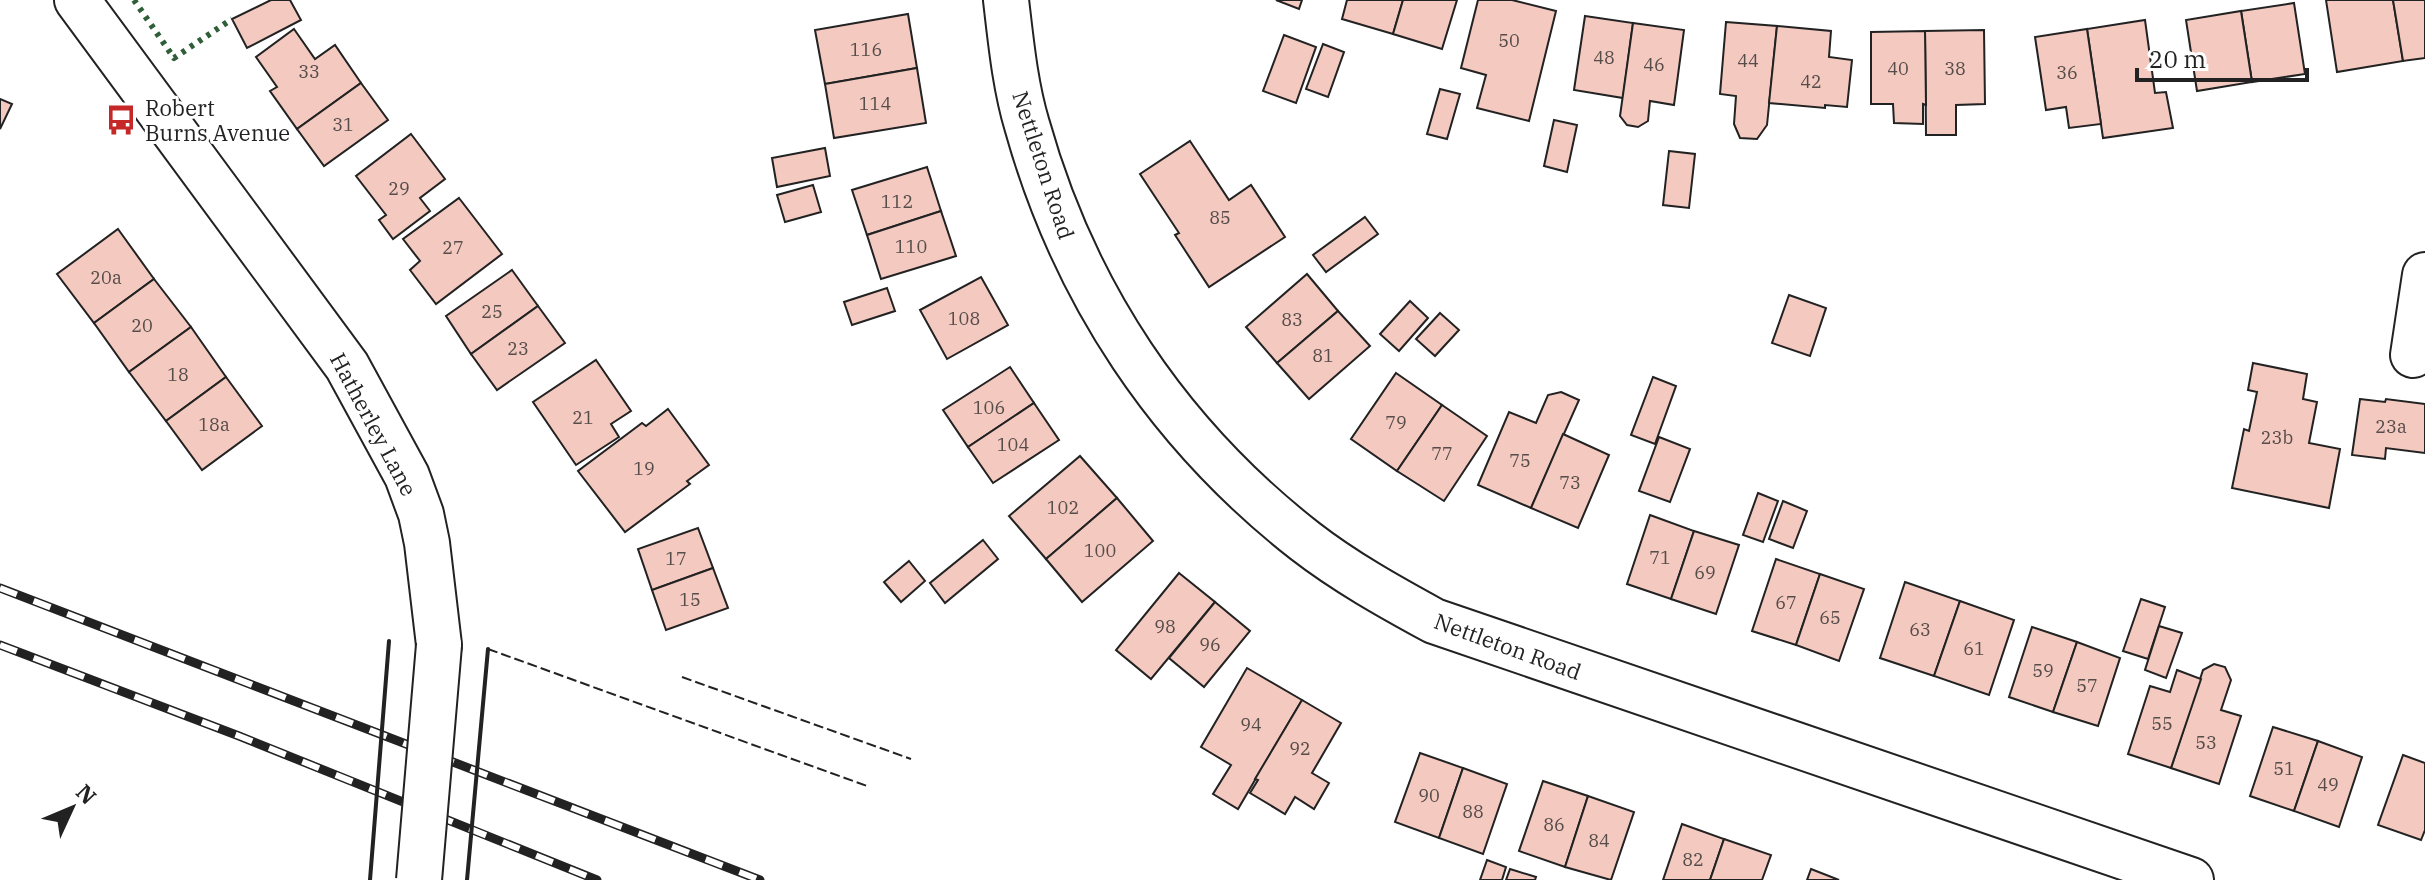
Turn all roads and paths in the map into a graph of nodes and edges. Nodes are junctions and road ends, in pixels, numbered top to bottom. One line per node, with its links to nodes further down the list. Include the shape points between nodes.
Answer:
1 (77, 0): 5 (street, Hatherley Lane, bridge, via 347,366 407,476 427,543 439,645)
2 (1006, 0): 6 (street, Nettleton Road, via 1026,123 1047,190 1108,321 1196,442 1307,543 1434,621)
3 (2425, 275): 4 (street)
4 (2413, 355)
5 (419, 880)
6 (2191, 880)

